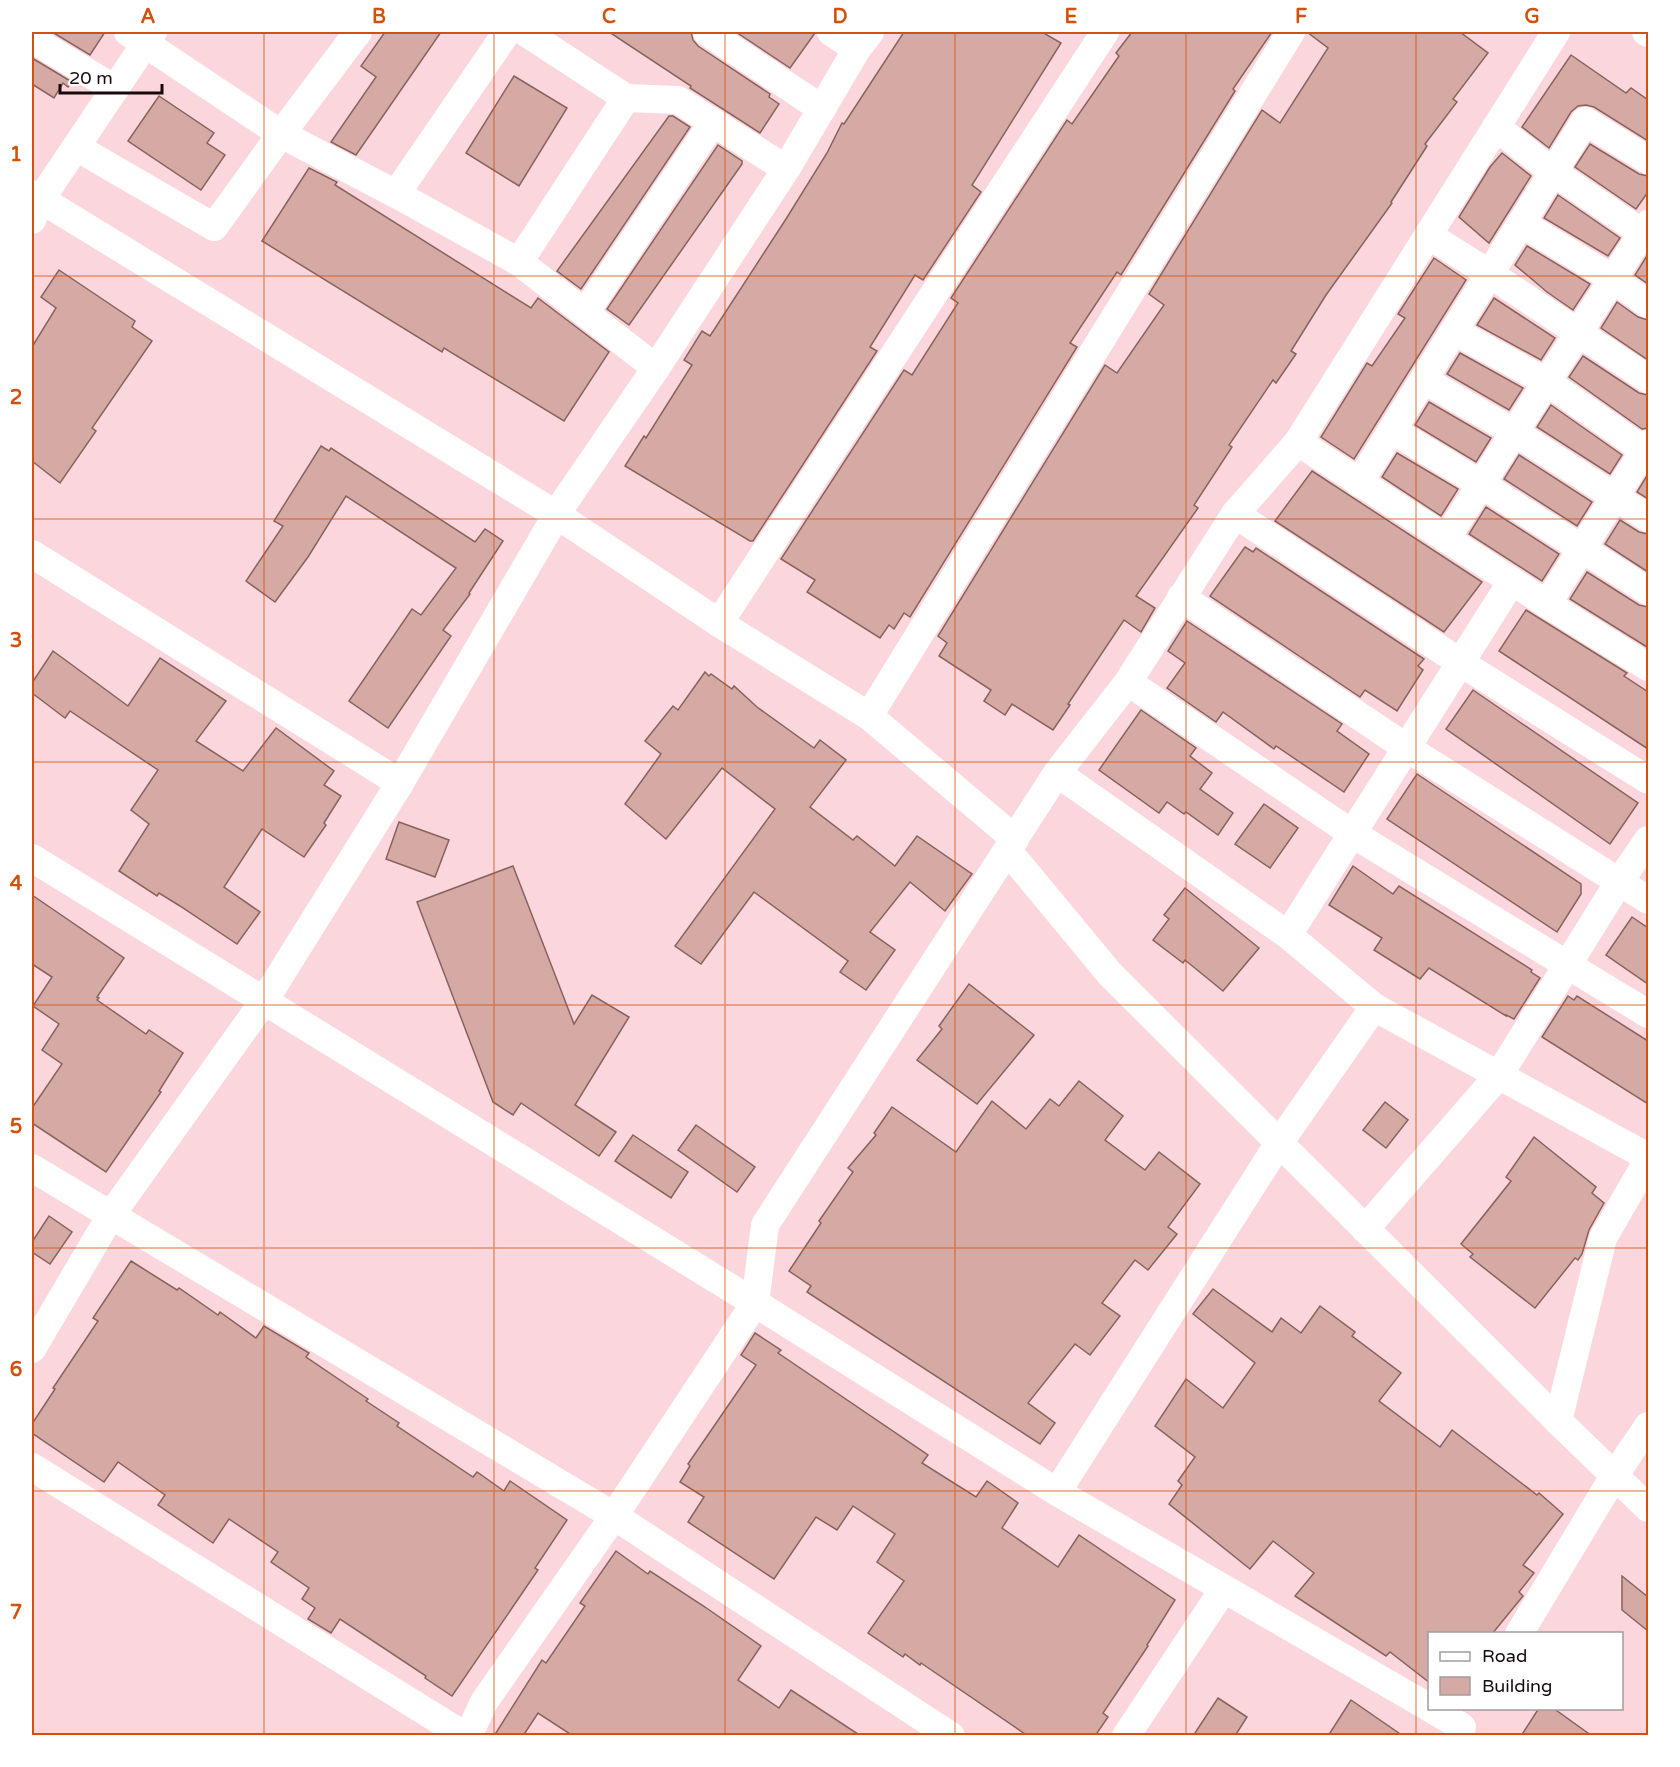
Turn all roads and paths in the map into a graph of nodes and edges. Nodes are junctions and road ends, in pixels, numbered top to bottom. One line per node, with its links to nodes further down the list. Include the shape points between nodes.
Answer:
1 (358, 32): 17 (street)
2 (507, 32): 22 (street)
3 (525, 32): 13 (street)
4 (706, 32): 14 (street)
5 (831, 32): 11 (street)
6 (1105, 32): 55 (street)
7 (1291, 32): 59 (street)
8 (1556, 32): 16 (street)
9 (142, 35): 12 (street); 17 (street)
10 (32, 39): 12 (street)
11 (864, 40): 14 (street)
12 (115, 89): 18 (street)
13 (626, 98): 15 (street, via 678,100); 27 (street)
14 (822, 109): 20 (street)
15 (712, 122): 20 (street); 31 (street)
16 (1496, 127): 21 (street); 26 (street)
17 (281, 135): 18 (street, via 214,227); 22 (street)
18 (76, 147): 23 (street)
19 (1648, 160): 21 (street, via 1585,121)
20 (786, 169): 34 (street)
21 (1553, 172): 24 (street); 25 (street)
22 (396, 194): 27 (street)
23 (35, 204): 46 (street)
24 (1521, 224): 28 (street); 29 (street)
25 (1646, 232): 29 (street)
26 (1428, 235): 28 (street); 40 (street)
27 (519, 262): 31 (street)
28 (1490, 273): 32 (street); 33 (street)
29 (1613, 279): 30 (street); 33 (street)
30 (1648, 304)
31 (585, 313): 34 (street)
32 (1455, 331): 36 (street); 37 (street)
33 (1579, 332): 35 (street); 37 (street)
34 (656, 368): 46 (street)
35 (1648, 379)
36 (1424, 380): 38 (street); 39 (street)
37 (1547, 382): 39 (street); 41 (street)
38 (1392, 430): 42 (street); 43 (street)
39 (1515, 432): 43 (street); 44 (street)
40 (1298, 442): 42 (street); 45 (street)
41 (1647, 449): 44 (street)
42 (1359, 483): 48 (street)
43 (1481, 483): 48 (street); 49 (street)
44 (1615, 497): 47 (street); 49 (street)
45 (1235, 514): 53 (street); 56 (street)
46 (557, 515): 55 (street); 63 (street)
47 (1648, 518)
48 (1446, 538): 51 (street)
49 (1582, 550): 52 (street); 54 (street)
50 (32, 554): 63 (street)
51 (1512, 581): 54 (street); 56 (street)
52 (1648, 591)
53 (1181, 597): 58 (street); 60 (street)
54 (1547, 604): 57 (street)
55 (719, 623): 59 (street)
56 (1461, 663): 60 (street); 62 (street)
57 (1648, 667)
58 (1128, 682): 61 (street); 64 (street)
59 (869, 716): 66 (street)
60 (1407, 748): 64 (street); 68 (street)
61 (1057, 773): 66 (street); 70 (street)
62 (1648, 780)
63 (400, 783): 72 (street)
64 (1353, 834): 70 (street); 71 (street)
65 (1648, 840): 68 (street)
66 (1011, 845): 76 (street, via 1110,974); 81 (street, via 765,1225)
67 (32, 858): 72 (street)
68 (1619, 882): 69 (street); 71 (street)
69 (1648, 900)
70 (1288, 935): 73 (street)
71 (1567, 964): 74 (street); 75 (street)
72 (264, 1001): 79 (street); 81 (street)
73 (1374, 1007): 75 (street); 76 (street)
74 (1648, 1014)
75 (1499, 1075): 77 (street); 80 (street)
76 (1280, 1143): 80 (street); 87 (street)
77 (1648, 1158): 83 (street, via 1603,1238)
78 (32, 1168): 79 (street)
79 (111, 1215): 82 (street); 89 (street)
80 (1365, 1229): 83 (street)
81 (755, 1303): 87 (street); 89 (street)
82 (32, 1349)
83 (1558, 1421): 86 (street)
84 (1648, 1425): 86 (street)
85 (32, 1467): 95 (street)
86 (1614, 1476): 88 (street); 91 (street)
87 (1057, 1492): 90 (street)
88 (1648, 1508)
89 (614, 1516): 95 (street, via 484,1702); 96 (street)
90 (1224, 1590): 92 (street); 97 (street)
91 (1520, 1632)
92 (1428, 1707)
93 (1434, 1710): 94 (street)
94 (1464, 1724)
95 (466, 1736)
96 (951, 1736)
97 (1126, 1736)

